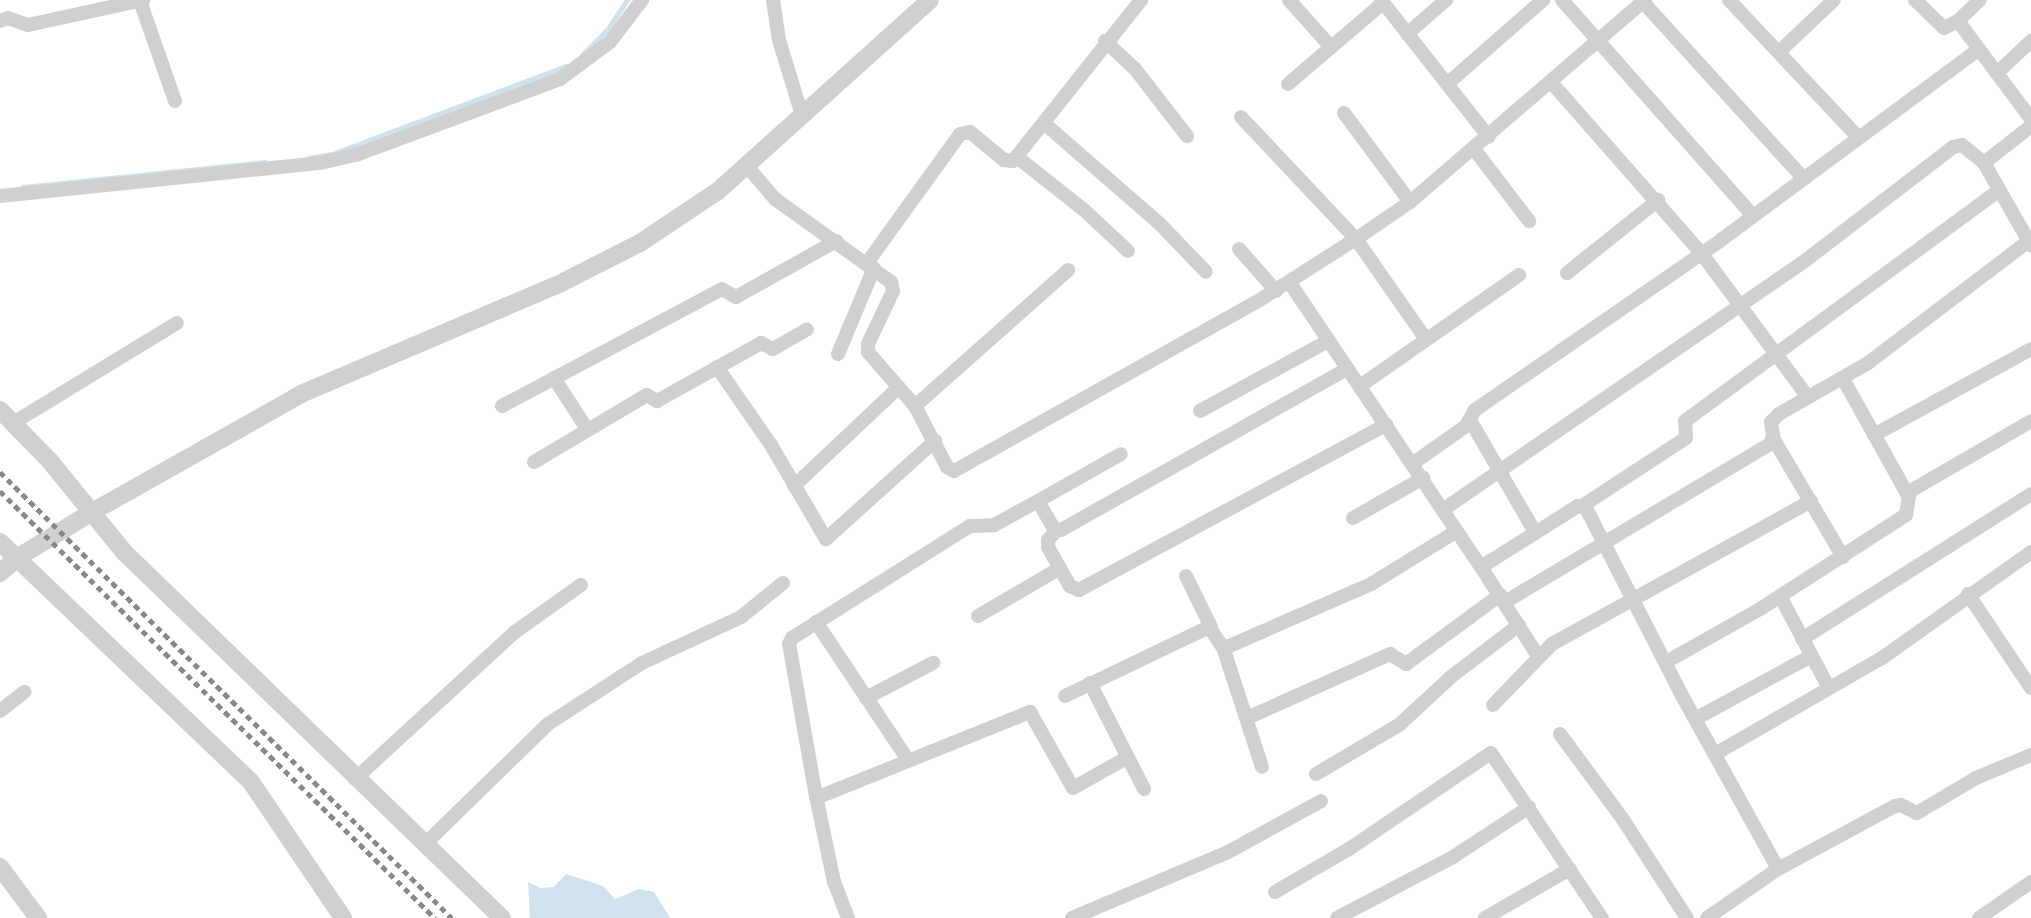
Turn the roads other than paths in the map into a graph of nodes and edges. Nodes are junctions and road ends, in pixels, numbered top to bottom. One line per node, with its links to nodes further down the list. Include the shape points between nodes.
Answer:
1 (141, 0): 16 (street, via 28,25 9,18); 29 (street)
2 (642, 0): 45 (street, via 610,42 560,78 356,155 320,163)
3 (773, 0): 31 (street, via 779,40)
4 (930, 0): 31 (street)
5 (1141, 0): 19 (street)
6 (1289, 0): 22 (street)
7 (1446, 0): 18 (street)
8 (1543, 0): 28 (street)
9 (1562, 0): 20 (street)
10 (1729, 0): 24 (street)
11 (1915, 0): 17 (street, via 1944,28)
12 (1980, 0): 17 (street)
13 (1644, 1): 20 (street); 43 (street)
14 (1382, 2): 18 (street); 22 (street)
15 (1825, 3): 24 (street)
16 (0, 21)
17 (1958, 21): 23 (street)
18 (1407, 34): 28 (street)
19 (1106, 41): 34 (street); 36 (street, via 1135,69)
20 (1598, 41): 26 (street); 48 (street)
21 (2031, 42): 25 (street)
22 (1331, 47): 27 (street)
23 (1979, 49): 25 (street); 37 (street)
24 (1780, 51): 37 (street)
25 (1997, 73): 33 (street)
26 (1551, 82): 38 (street); 46 (street)
27 (1288, 84)
28 (1447, 84): 38 (street)
29 (176, 101)
30 (1344, 113): 47 (street)
31 (802, 115): 42 (street)
32 (1241, 117): 50 (street)
33 (2031, 119)
34 (1045, 124): 40 (street); 58 (street, via 1152,217)
35 (2031, 126): 41 (street)
36 (1187, 136)
37 (1857, 136): 43 (street)
38 (1489, 137): 39 (street)
39 (1474, 149): 47 (street); 49 (street)
40 (1017, 157): 54 (street); 56 (street, via 1009,162 1004,160 970,132 963,132)
41 (1984, 163): 44 (street); 63 (street, via 1962,145 1953,147)
42 (746, 165): 51 (street, via 775,199); 102 (street, via 718,191 640,243 563,282 301,394)
43 (1802, 177): 48 (street)
44 (1998, 190): 52 (street); 70 (street)
45 (0, 196)
46 (1658, 200): 55 (street); 59 (street)
47 (1410, 202): 50 (street)
48 (1753, 216): 55 (street)
49 (1529, 220)
50 (1356, 239): 61 (street); 66 (street)
51 (836, 242): 56 (street); 73 (street, via 736,297 722,289)
52 (2030, 243): 74 (street)
53 (1239, 249): 62 (street)
54 (1128, 251)
55 (1702, 254): 63 (street); 82 (street, via 1475,410)
56 (871, 265): 69 (street); 76 (street, via 891,282 893,291 868,348)
57 (1068, 270): 79 (street, via 991,343)
58 (1206, 272)
59 (1567, 273)
60 (1518, 275): 66 (street)
61 (1290, 283): 62 (street); 67 (street)
62 (1276, 291): 89 (street, via 957,470 947,467)
63 (1742, 304): 70 (street); 93 (street)
64 (177, 323): 84 (street)
65 (807, 329): 71 (street, via 774,349 761,343)
66 (1425, 338): 75 (street)
67 (1328, 341): 72 (street); 81 (street)
68 (2031, 350): 87 (street)
69 (838, 354)
70 (1777, 354): 77 (street); 100 (street, via 1685,421 1686,438)
71 (717, 367): 86 (street, via 657,401 647,395); 95 (street)
72 (1347, 369): 75 (street); 104 (street)
73 (554, 378): 78 (street); 86 (street)
74 (1842, 379): 77 (street); 87 (street)
75 (1360, 386): 85 (street)
76 (899, 387): 79 (street); 95 (street)
77 (1808, 397): 88 (street, via 1772,420)
78 (502, 406)
79 (915, 406): 89 (street)
80 (0, 410): 84 (street)
81 (1200, 411)
82 (1470, 420): 92 (street); 93 (street)
83 (2031, 421): 96 (street)
84 (13, 423): 102 (street)
85 (1386, 425): 92 (street); 113 (street, via 1084,588 1073,589)
86 (587, 429): 91 (street)
87 (1874, 435): 96 (street)
88 (1773, 438): 99 (street); 108 (street, via 1770,444)
89 (934, 441): 95 (street, via 829,539 812,521)
90 (1121, 454): 98 (street)
91 (534, 462)
92 (1412, 464): 94 (street)
93 (1501, 470): 101 (street); 106 (street)
94 (1423, 478): 101 (street); 103 (street)
95 (794, 486)
96 (1907, 493): 110 (street, via 1910,503 1905,515)
97 (2031, 494): 126 (street)
98 (1038, 501): 104 (street); 123 (street, via 994,525 970,526)
99 (1811, 501): 110 (street); 121 (street)
100 (1582, 506): 106 (street); 108 (street)
101 (1444, 509): 105 (street)
102 (92, 512): 111 (street); 149 (street, via 124,552)
103 (1353, 518)
104 (1057, 531): 113 (street, via 1047,543)
105 (1457, 531): 112 (street); 127 (street, via 1371,584)
106 (1535, 532): 112 (street)
107 (0, 542): 111 (street)
108 (1604, 542): 120 (street); 121 (street)
109 (2031, 552): 118 (street)
110 (1843, 557): 119 (street)
111 (17, 558): 114 (street); 161 (street, via 251,782)
112 (1481, 567): 120 (street)
113 (1060, 568): 122 (street)
114 (0, 573)
115 (1186, 576): 125 (street)
116 (783, 584): 154 (street, via 741,617 642,663 548,724)
117 (581, 585): 149 (street, via 515,632)
118 (1968, 594): 133 (street, via 1881,658); 134 (street)
119 (1780, 596): 126 (street); 130 (street)
120 (1502, 599): 124 (street); 140 (street, via 1406,664 1390,654)
121 (1635, 600): 128 (street, via 1552,644); 130 (street)
122 (978, 616)
123 (816, 622): 137 (street); 151 (street, via 789,644)
124 (1519, 625): 128 (street); 148 (street, via 1452,676 1399,725)
125 (1211, 627): 127 (street); 132 (street)
126 (1802, 639): 129 (street)
127 (1223, 647): 140 (street)
128 (1538, 656): 138 (street)
129 (1811, 656): 133 (street); 141 (street)
130 (1666, 662): 141 (street)
131 (933, 663): 137 (street)
132 (1090, 683): 136 (street); 145 (street)
133 (1829, 688): 143 (street)
134 (2031, 688)
135 (24, 692): 139 (street)
136 (1065, 696)
137 (866, 698): 146 (street)
138 (1493, 705)
139 (0, 711)
140 (1247, 718): 147 (street)
141 (1695, 719): 143 (street)
142 (1560, 734): 168 (street, via 1615,808)
143 (1715, 754): 157 (street)
144 (2031, 755): 157 (street, via 1976,778 1917,813 1895,806)
145 (1128, 757): 146 (street, via 1073,788 1030,712); 150 (street)
146 (908, 760): 151 (street)
147 (1262, 767)
148 (1316, 774)
149 (355, 779): 154 (street)
150 (1144, 789)
151 (816, 798): 163 (street, via 834,882)
152 (1321, 801): 164 (street, via 1228,852)
153 (1529, 807): 156 (street); 159 (street, via 1496,756 1488,753 1367,837); 165 (street, via 1453,857)
154 (425, 844): 162 (street)
155 (0, 867): 160 (street)
156 (1570, 869): 166 (street); 167 (street)
157 (1778, 869): 169 (street)
158 (2031, 882): 170 (street)
159 (1275, 892)
160 (38, 918)
161 (343, 918)
162 (502, 918)
163 (848, 918)
164 (1072, 918)
165 (1337, 918)
166 (1485, 918)
167 (1602, 918)
168 (1687, 918)
169 (1707, 918)
170 (1979, 918)

